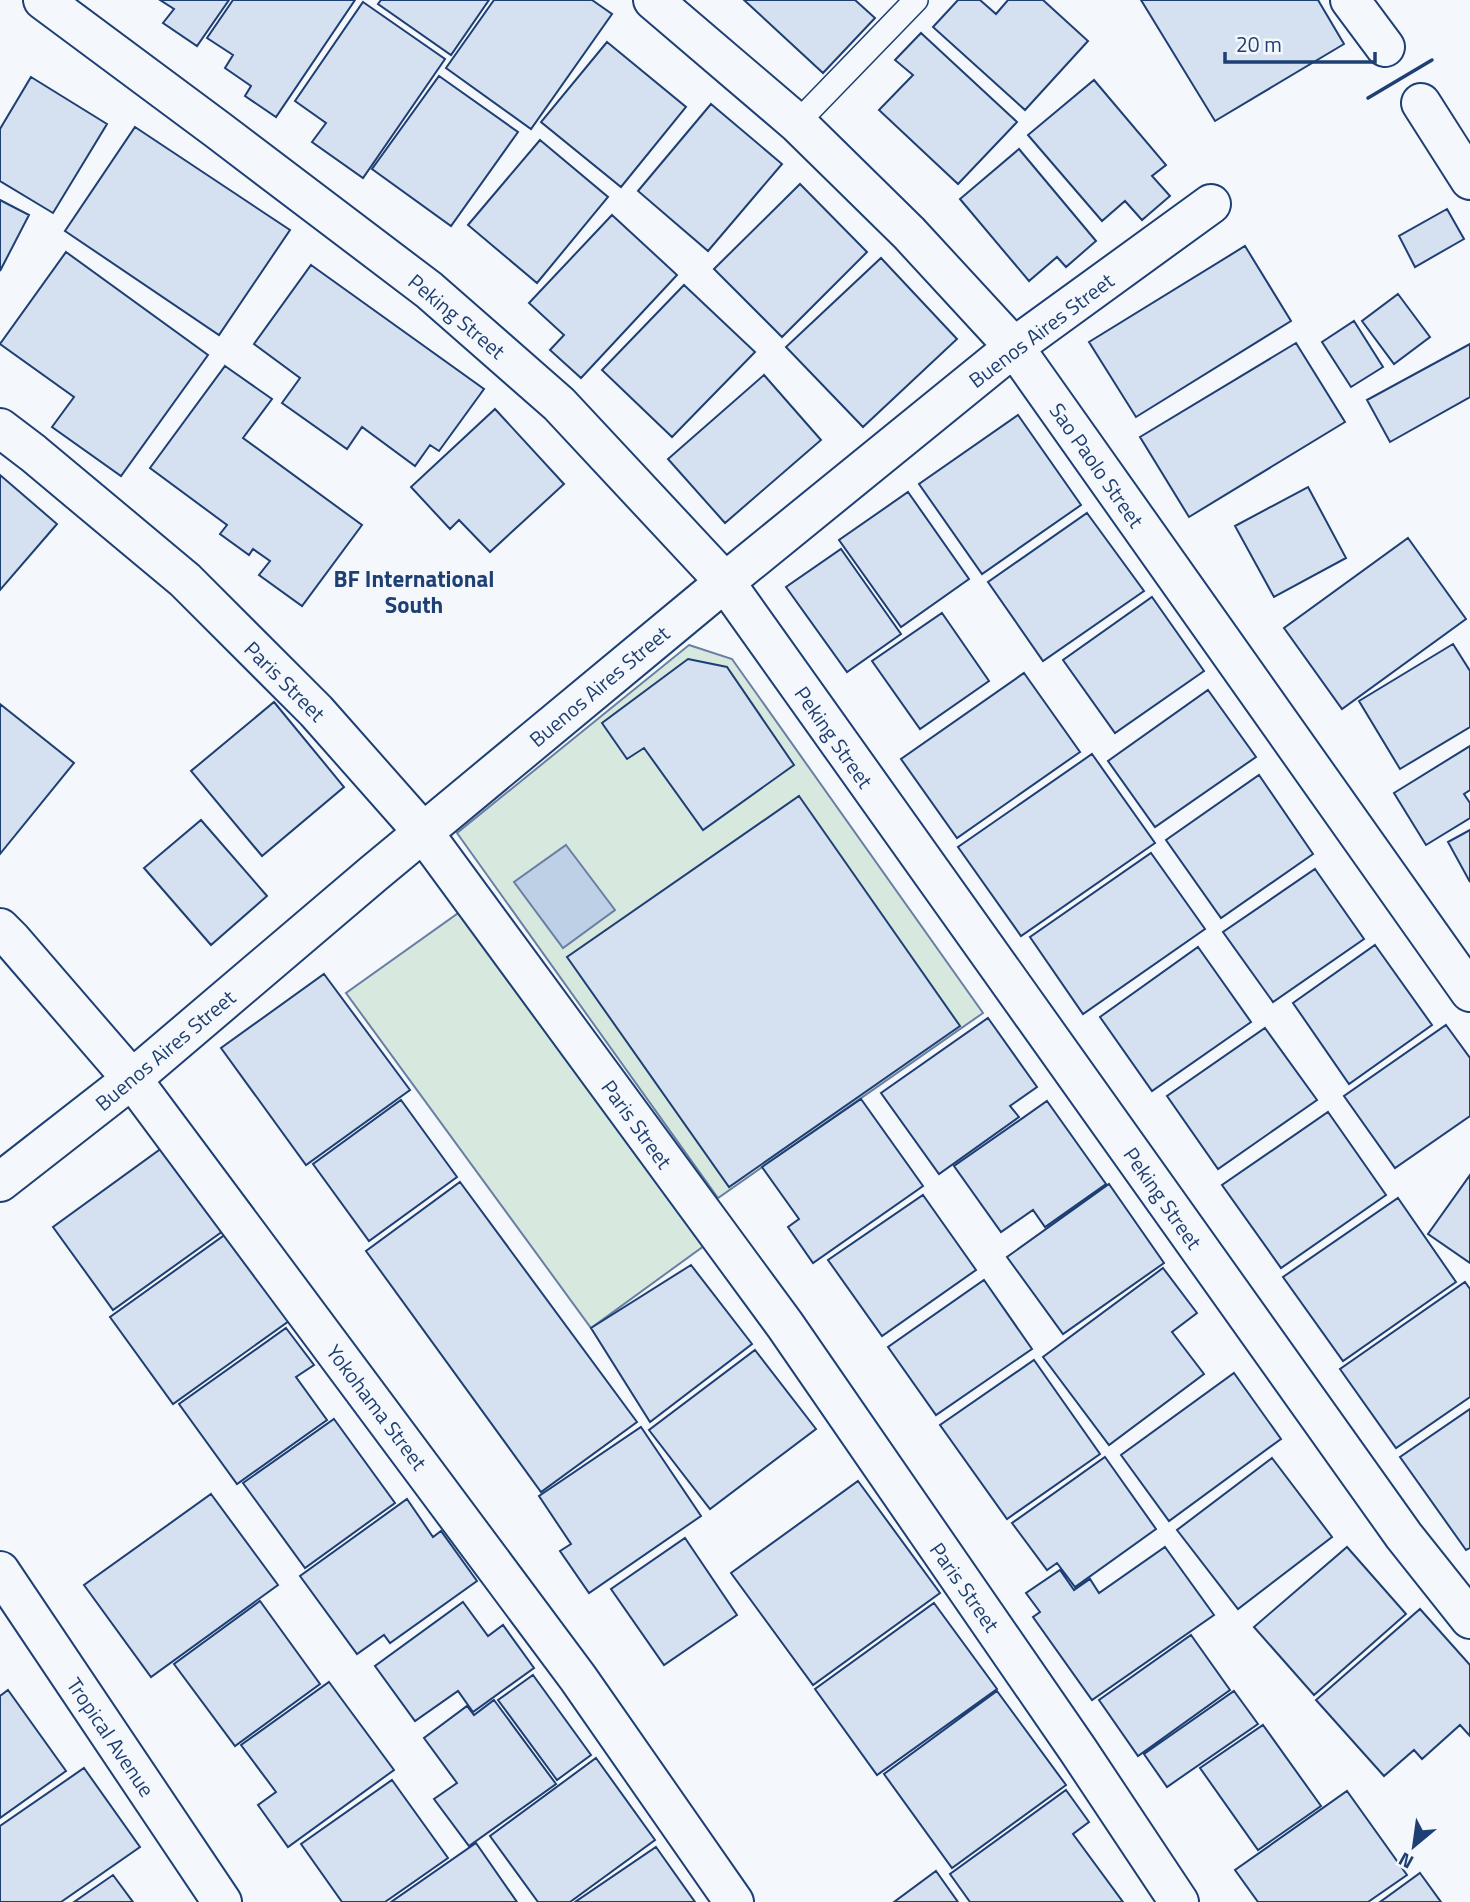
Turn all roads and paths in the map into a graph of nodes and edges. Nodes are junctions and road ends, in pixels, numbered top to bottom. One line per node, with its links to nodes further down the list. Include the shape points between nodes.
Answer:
1 (43, 0): 12 (street, Peking Street, via 429,290 559,404)
2 (653, 0): 7 (street, Sao Paolo Street)
3 (916, 0): 7 (lane)
4 (1350, 0): 5 (street)
5 (1385, 47)
6 (1421, 103): 8 (street)
7 (797, 123): 10 (street, Sao Paolo Street, via 909,233)
8 (1470, 180)
9 (1211, 204): 10 (street, Buenos Aires Street)
10 (1014, 346): 12 (street, Buenos Aires Street); 15 (street, Sao Paolo Street)
11 (0, 428): 13 (street, Paris Street, via 185,580 316,711)
12 (724, 582): 13 (street, Buenos Aires Street); 19 (street, Peking Street, via 1404,1536)
13 (424, 832): 16 (street, Buenos Aires Street); 22 (street, Paris Street, via 785,1325)
14 (0, 928): 16 (street, Yokohama Street)
15 (1470, 992)
16 (132, 1079): 17 (street, Buenos Aires Street); 21 (street, Yokohama Street, via 578,1678)
17 (0, 1182)
18 (0, 1571): 20 (street, Tropical Avenue)
19 (1470, 1619)
20 (222, 1902)
21 (734, 1902)
22 (1180, 1902)

